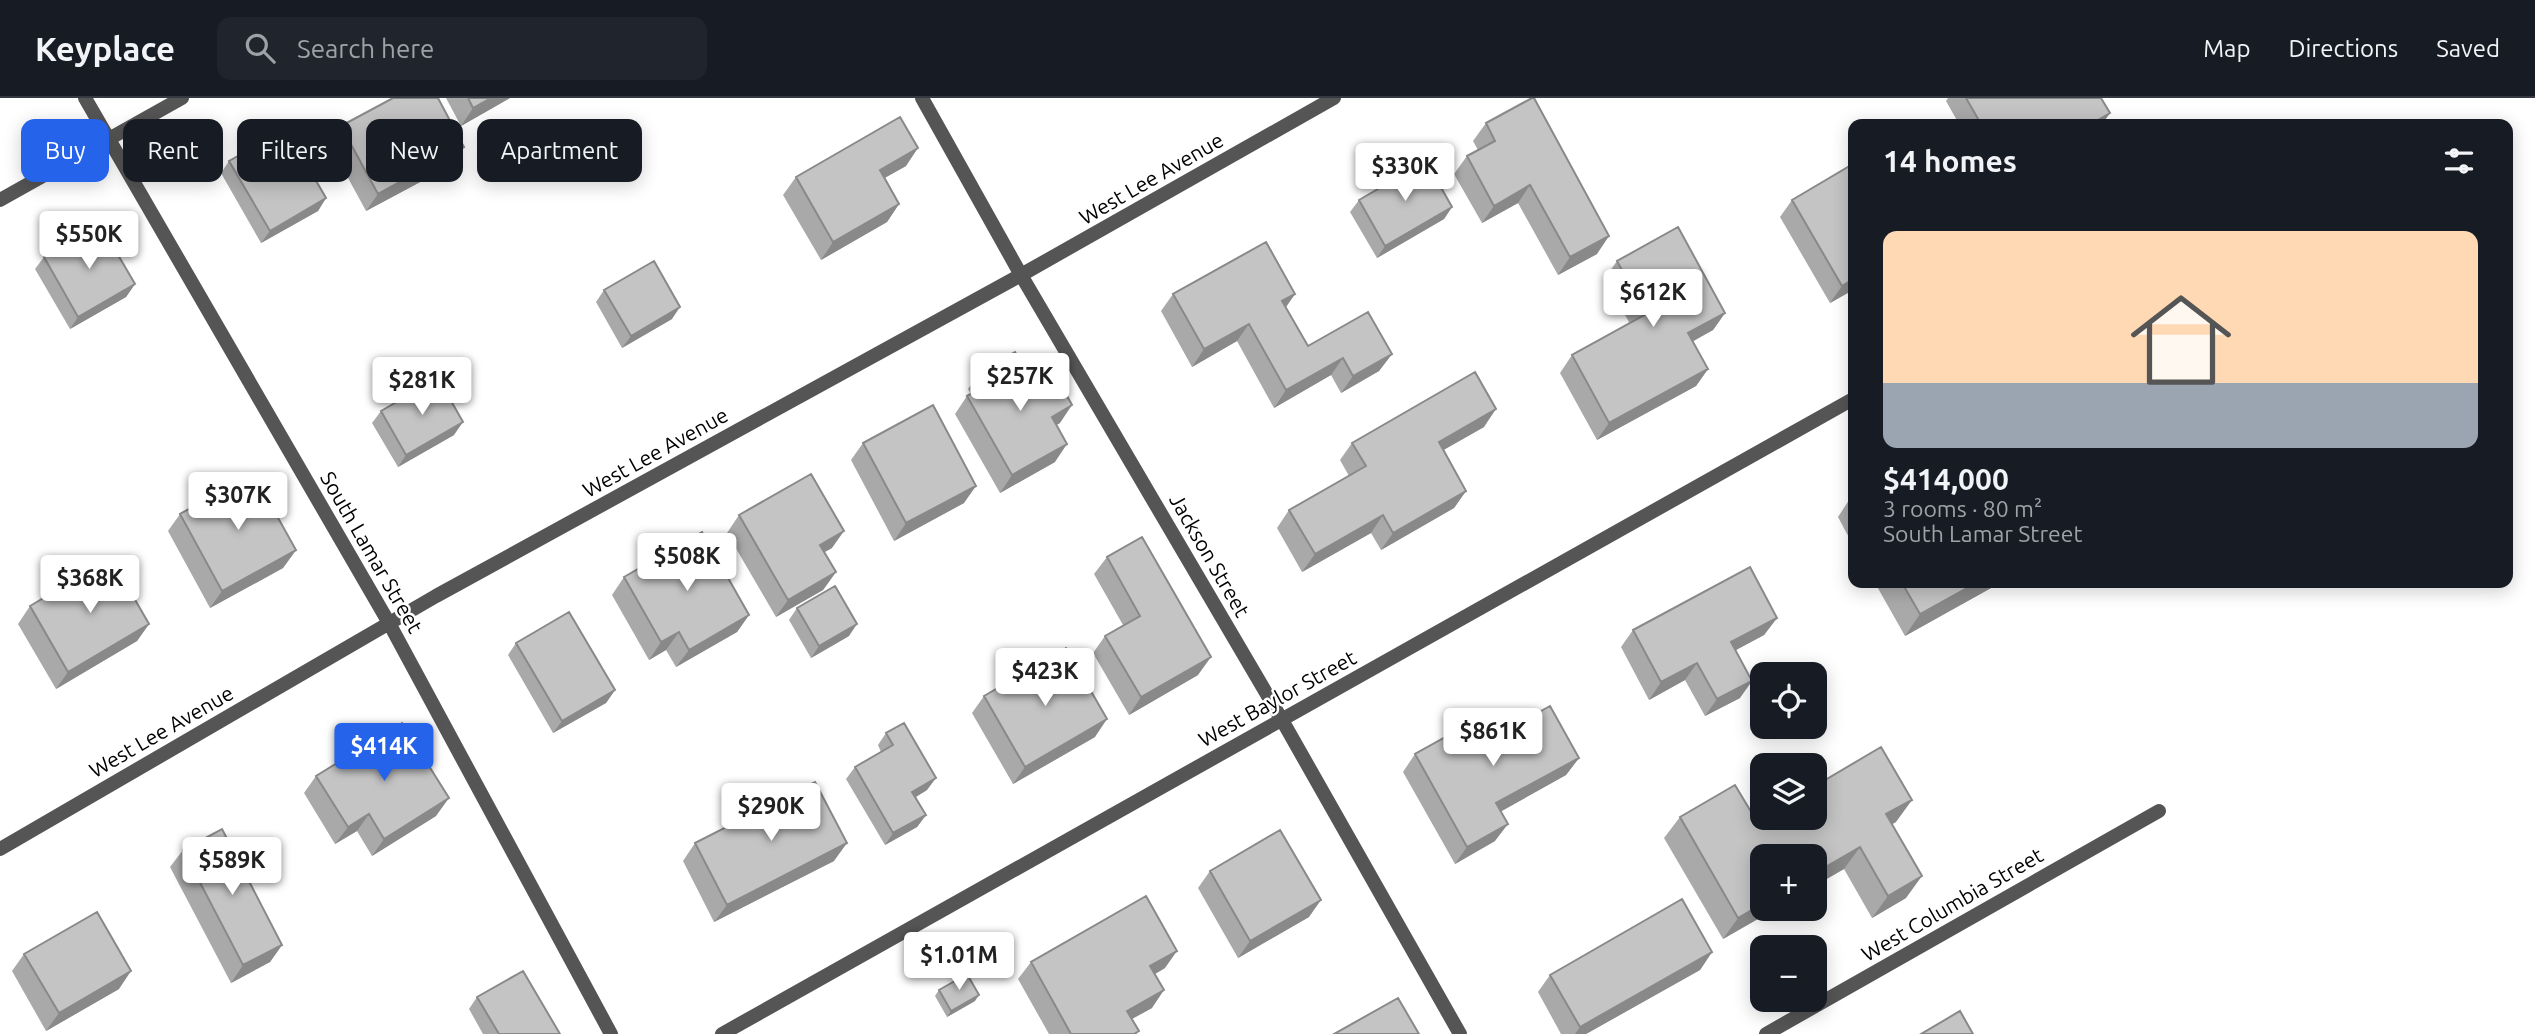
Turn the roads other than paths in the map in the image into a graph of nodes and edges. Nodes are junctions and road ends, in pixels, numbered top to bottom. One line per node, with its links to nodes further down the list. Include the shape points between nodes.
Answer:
1 (85, 98): 5 (street, South Lamar Street)
2 (182, 98): 6 (street)
3 (922, 98): 10 (street, Jackson Street)
4 (1334, 98): 10 (street, West Lee Avenue)
5 (96, 119)
6 (109, 139)
7 (109, 142): 12 (street, South Lamar Street)
8 (32, 182): 9 (street)
9 (0, 200)
10 (1021, 275): 12 (street, West Lee Avenue); 13 (street, Jackson Street)
11 (1848, 402): 13 (street, West Baylor Street)
12 (389, 622): 15 (street, West Lee Avenue); 16 (street, South Lamar Street)
13 (1282, 720): 17 (street, West Baylor Street); 18 (street, Jackson Street)
14 (2160, 811): 19 (street, West Columbia Street)
15 (0, 849)
16 (611, 1034)
17 (722, 1034)
18 (1460, 1034)
19 (1766, 1034)

